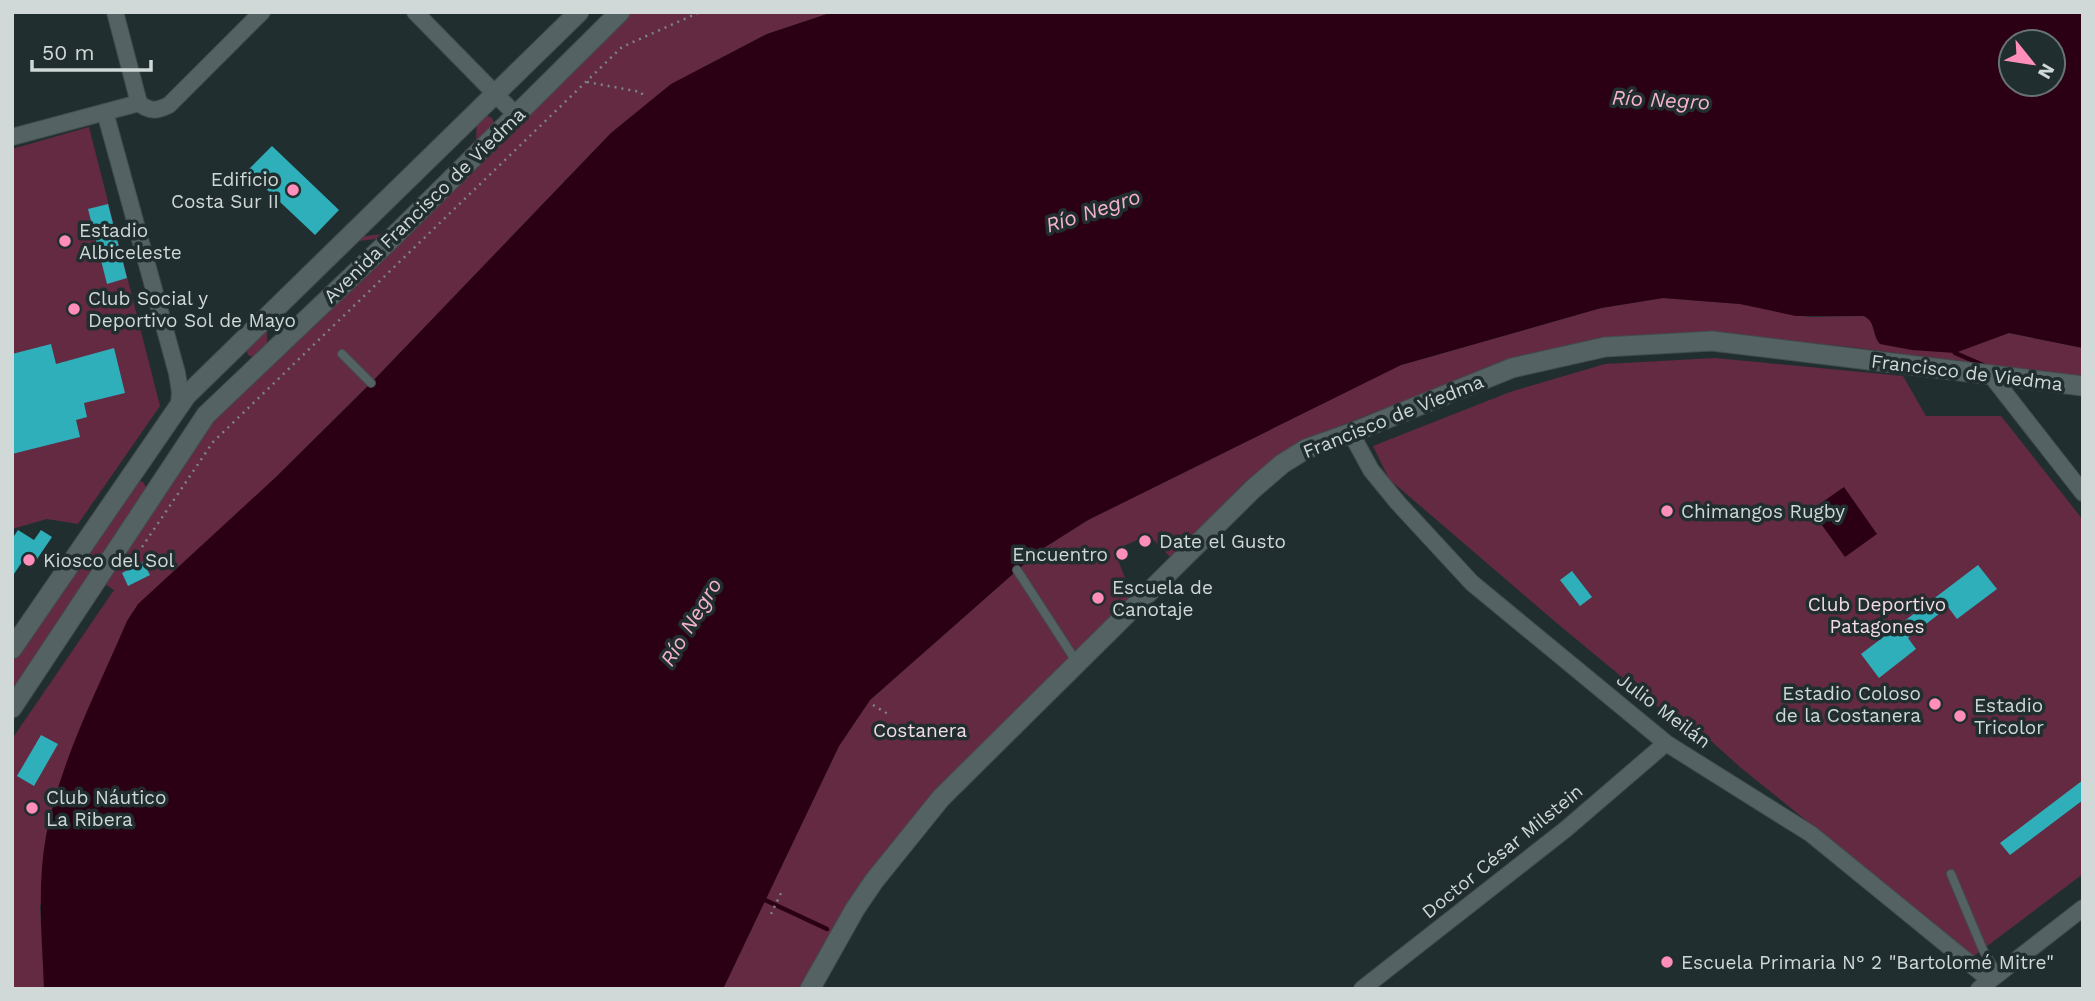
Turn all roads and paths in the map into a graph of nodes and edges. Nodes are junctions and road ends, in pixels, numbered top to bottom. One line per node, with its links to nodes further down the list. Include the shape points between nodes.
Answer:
1 (115, 12): 10 (street)
2 (262, 12): 10 (street, via 169,105 158,111)
3 (415, 12): 8 (street)
4 (579, 12): 8 (main road, Avenida Francisco de Viedma)
5 (620, 12): 12 (main road, Avenida Francisco de Viedma)
6 (700, 12): 7 (path, via 622,47)
7 (586, 82): 9 (path, via 641,92); 25 (path, via 213,442)
8 (495, 93): 12 (street); 14 (main road, Avenida Francisco de Viedma)
9 (645, 99)
10 (139, 103): 11 (street)
11 (104, 112): 13 (street); 20 (street, via 177,373)
12 (516, 115): 16 (main road, Avenida Francisco de Viedma)
13 (12, 136)
14 (232, 351): 16 (main road); 20 (main road, Avenida Francisco de Viedma)
15 (342, 354): 18 (lane)
16 (253, 370): 23 (main road, Avenida Francisco de Viedma, via 206,415)
17 (1990, 374): 19 (main road, Francisco de Viedma); 21 (main road, Francisco de Viedma, via 1712,341 1605,347 1512,368); 24 (street)
18 (371, 383)
19 (2083, 386)
20 (179, 404): 22 (main road, Avenida Francisco de Viedma)
21 (1351, 433): 28 (main road, Francisco de Viedma, via 1306,449 1282,464); 32 (street, Julio Meilán, via 1371,470 1472,583)
22 (136, 469): 23 (main road); 27 (main road, Avenida Francisco de Viedma)
23 (159, 484): 30 (main road, Avenida Francisco de Viedma)
24 (2083, 493)
25 (138, 550)
26 (1017, 570): 28 (lane)
27 (12, 649)
28 (1078, 664): 38 (main road, Francisco de Viedma, via 942,799 874,881)
29 (873, 705): 31 (path)
30 (12, 708)
31 (888, 714)
32 (1666, 743): 37 (street, Julio Meilán, via 1811,834); 39 (street, Doctor César Milstein, via 1566,830)
33 (1951, 874): 37 (lane, via 1983,950)
34 (781, 893): 36 (path)
35 (2083, 908): 37 (street)
36 (771, 914)
37 (1989, 981)
38 (810, 989)
39 (1362, 989)

